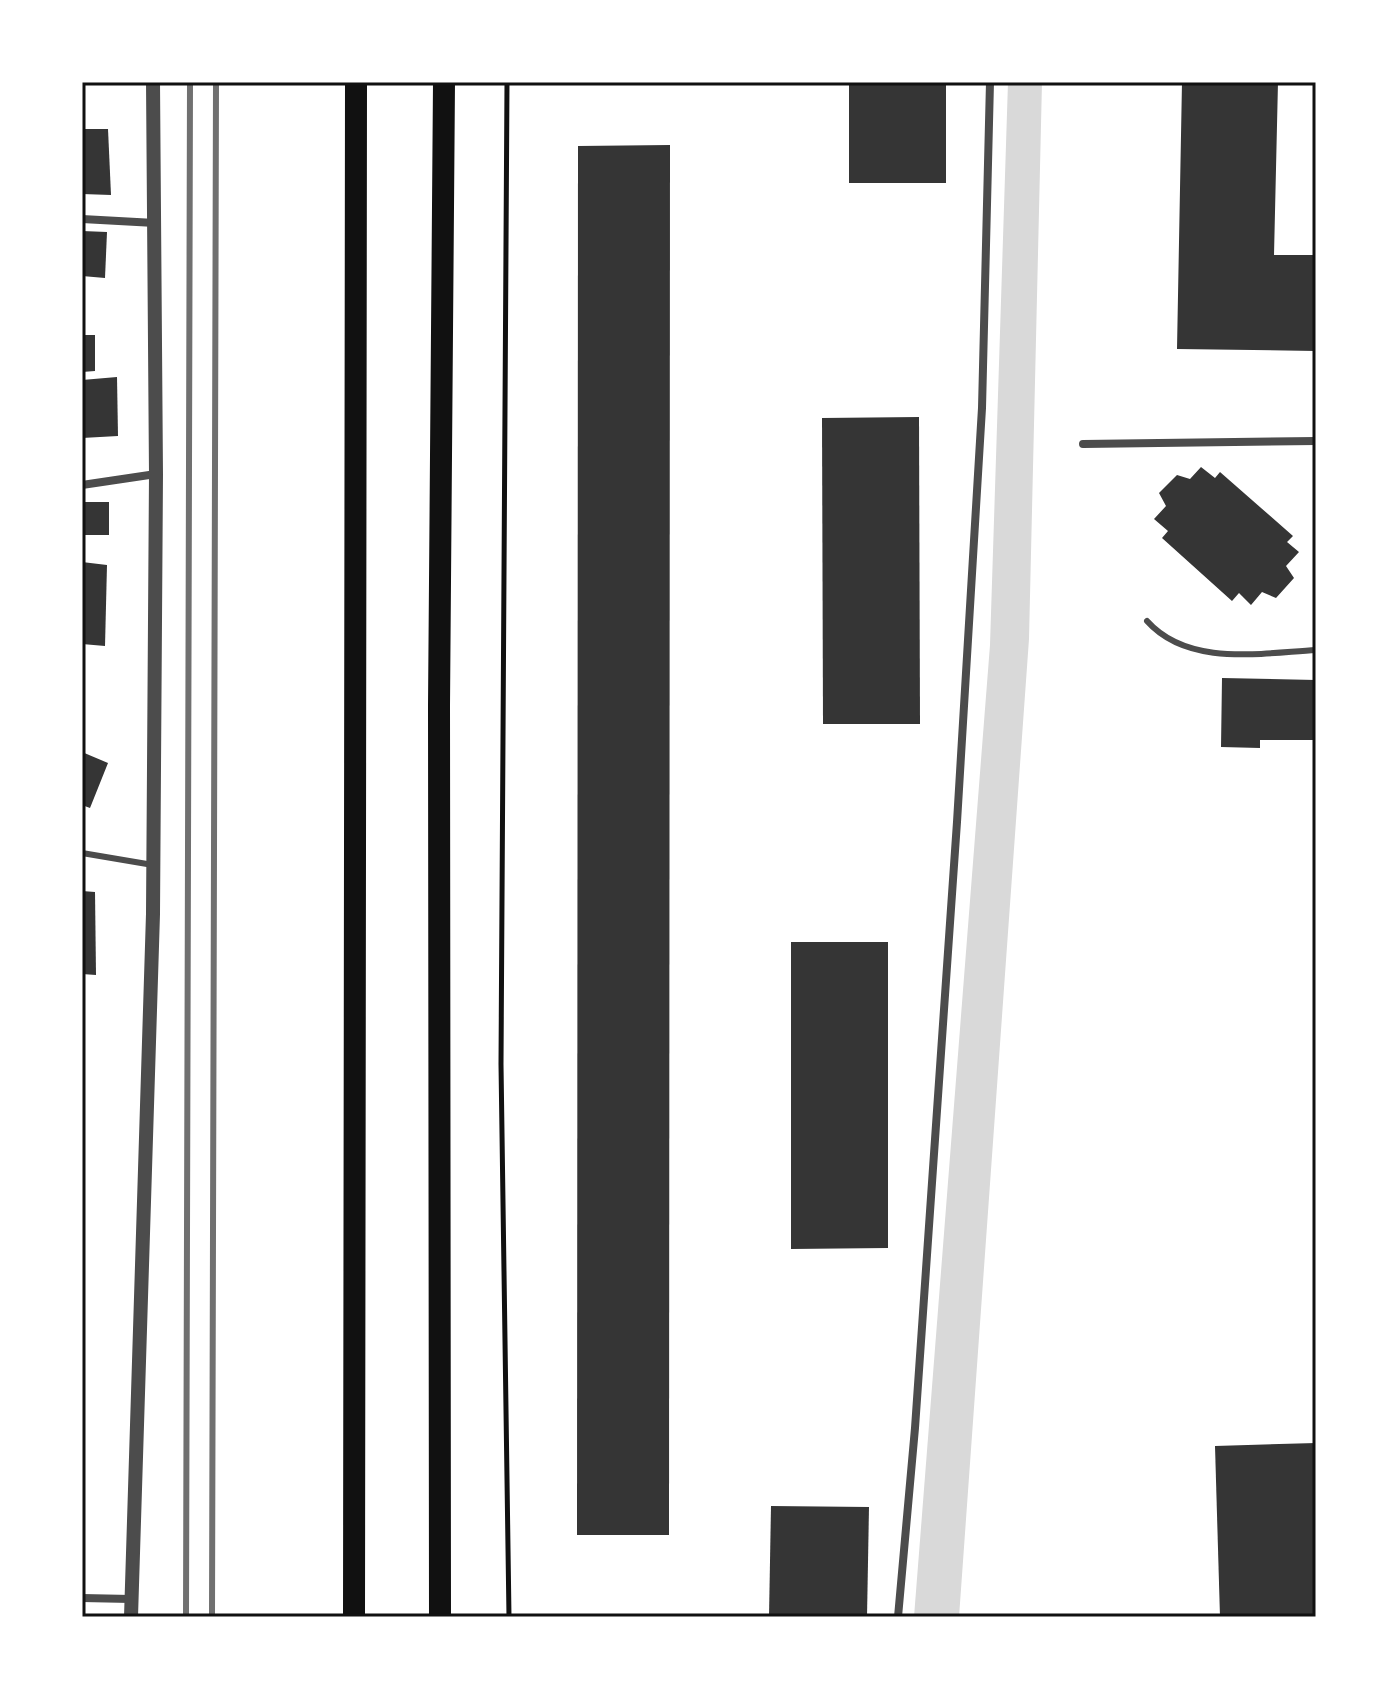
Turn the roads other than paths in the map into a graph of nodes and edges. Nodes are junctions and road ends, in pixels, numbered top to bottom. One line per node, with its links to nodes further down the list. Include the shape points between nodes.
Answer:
1 (153, 82): 6 (street)
2 (356, 82): 18 (highway)
3 (444, 82): 19 (highway)
4 (990, 82): 20 (street, via 982,408)
5 (82, 219): 6 (street)
6 (155, 223): 9 (street)
7 (1316, 441): 8 (street)
8 (1083, 444)
9 (156, 474): 10 (street); 14 (street)
10 (82, 485)
11 (1147, 621): 12 (lane, via 1159,635 1190,649 1239,655)
12 (1316, 650)
13 (82, 853): 14 (lane)
14 (153, 865): 16 (street)
15 (82, 1598): 16 (street)
16 (131, 1599): 17 (street)
17 (131, 1617)
18 (354, 1617)
19 (440, 1617)
20 (898, 1617)

